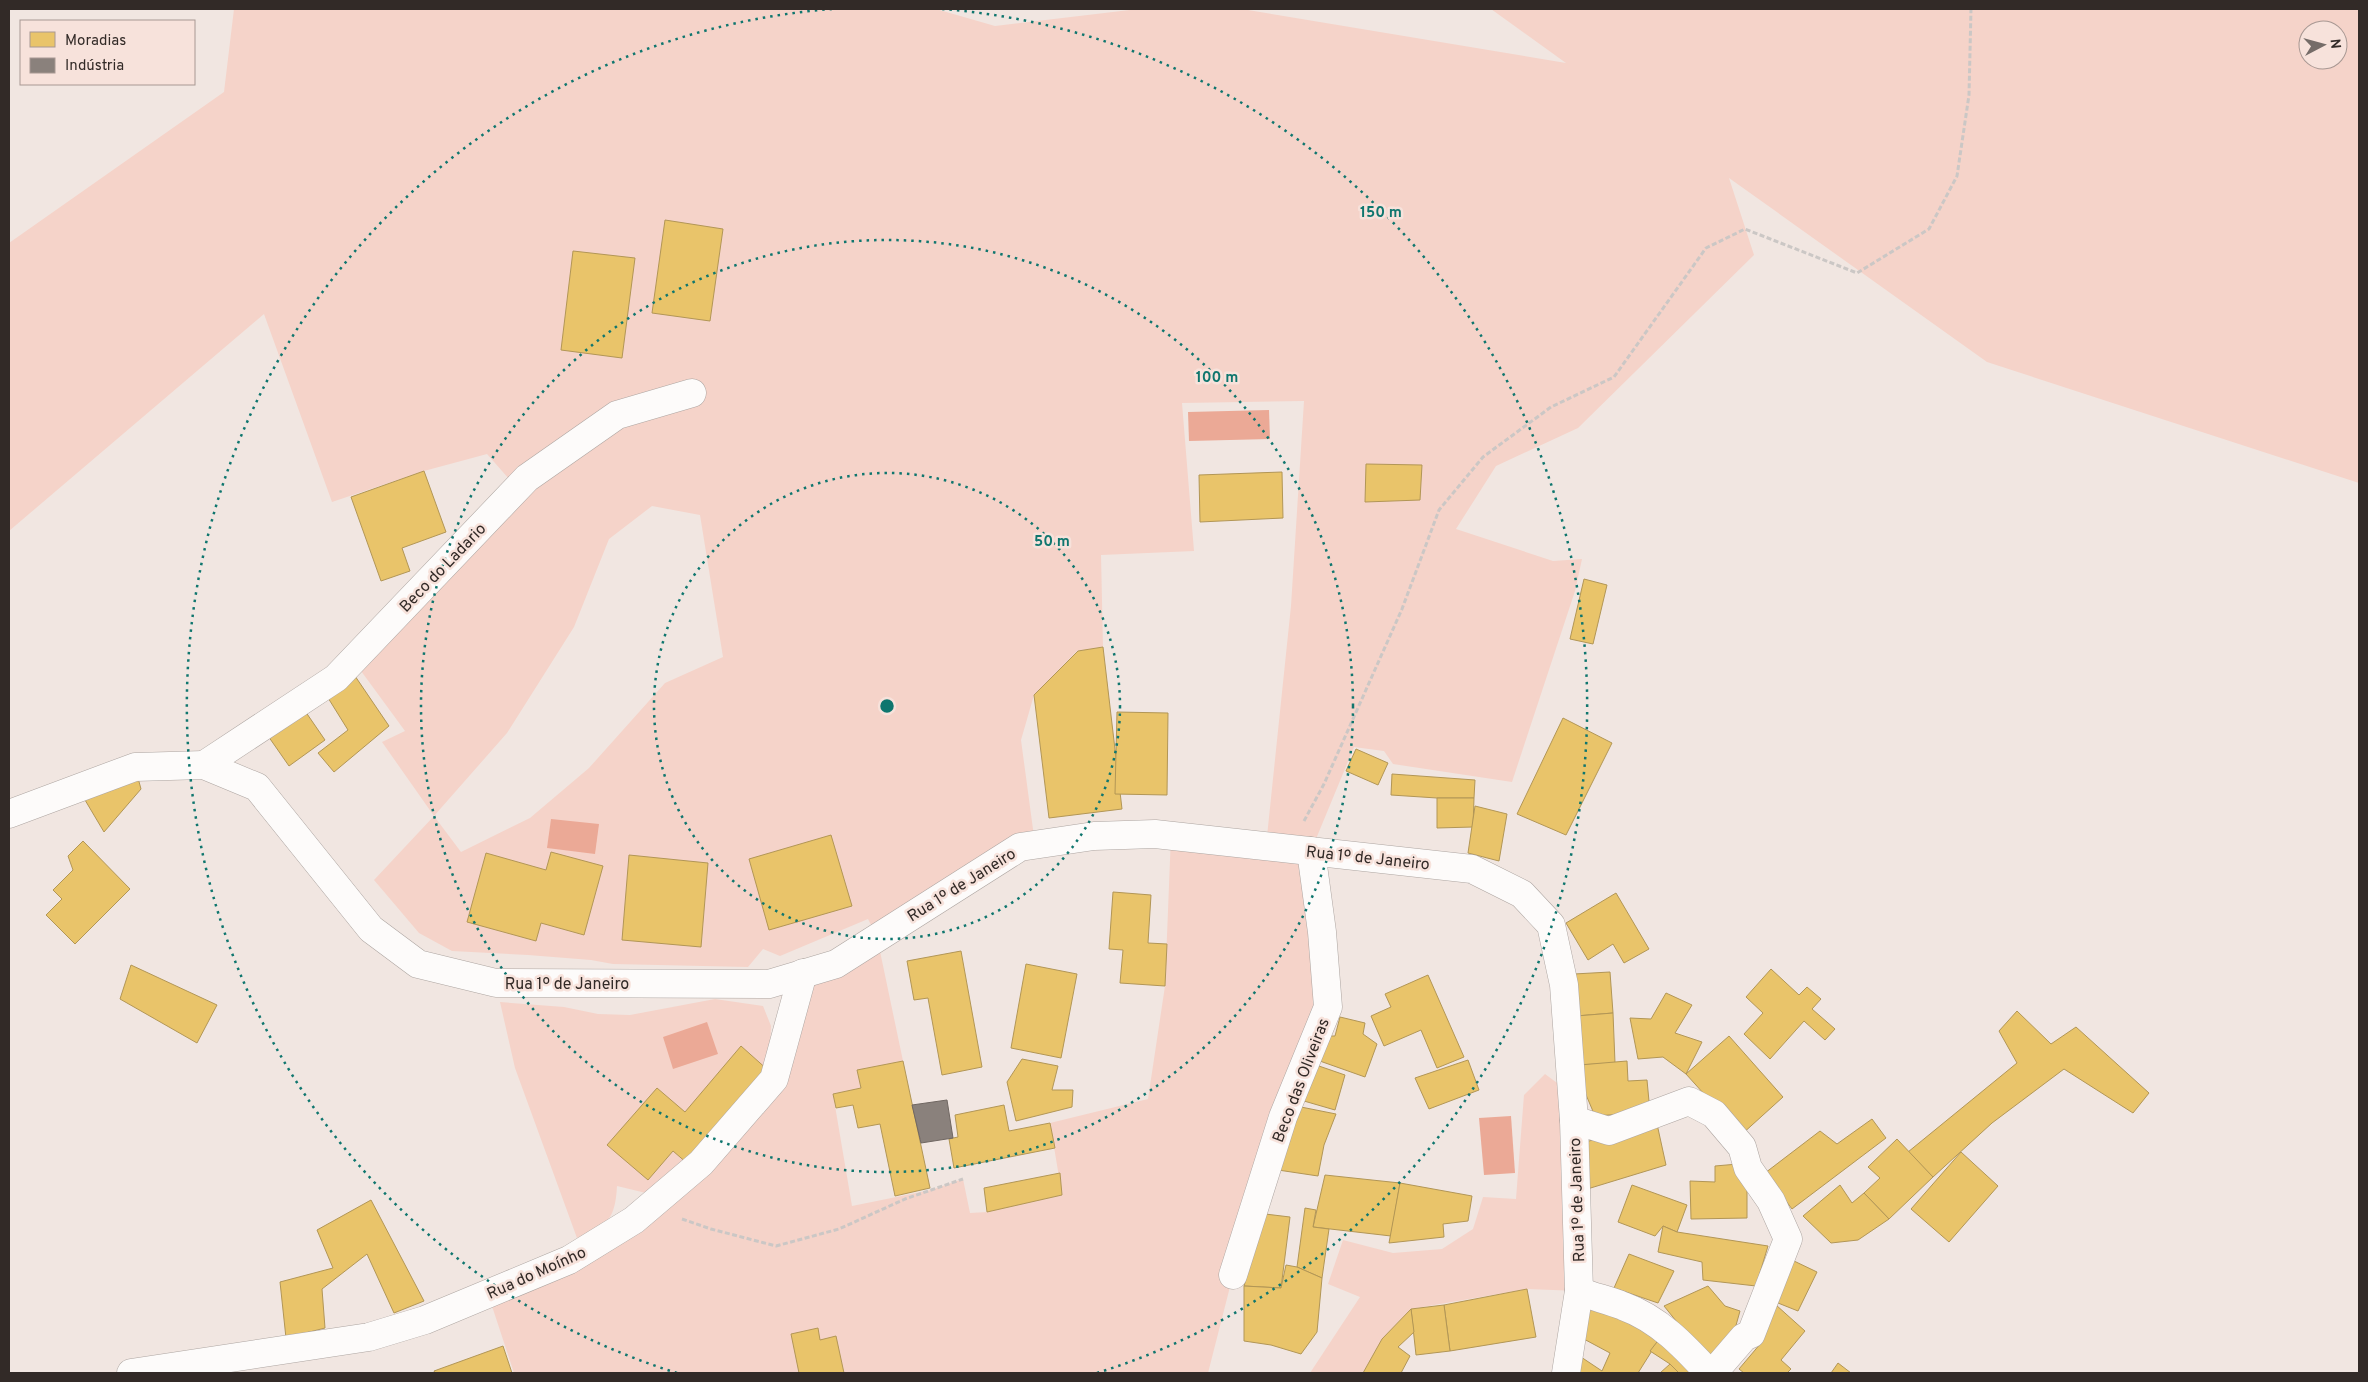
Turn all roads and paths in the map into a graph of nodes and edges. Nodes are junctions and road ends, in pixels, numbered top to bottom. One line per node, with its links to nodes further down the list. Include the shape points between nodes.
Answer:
1 (1971, 9): 5 (path, via 1969,94 1957,176 1929,229 1857,274 1745,230 1706,248 1614,376 1551,407 1483,457 1439,510 1398,618 1324,784)
2 (692, 394): 3 (street, Beco do Ladario, via 617,416 527,478 336,678)
3 (204, 764): 4 (street, Rua 1º de Janeiro, via 134,767); 6 (street, Rua 1º de Janeiro, via 258,787 371,929 418,964 496,983 769,984)
4 (9, 814)
5 (1300, 850): 6 (street, Rua 1º de Janeiro, via 1155,834 1094,836 1020,847 836,964); 7 (street, Rua 1º de Janeiro, via 1472,869 1522,894 1551,925 1564,985); 10 (street, Beco das Oliveiras, via 1323,938 1328,1007 1283,1117)
6 (803, 973): 9 (street, Rua do Moínho, via 774,1079 701,1163)
7 (1574, 1120): 11 (street, Rua 1º de Janeiro); 14 (street, via 1609,1130 1689,1101 1714,1114 1742,1147 1748,1168 1772,1201 1788,1239 1751,1334 1744,1337)
8 (963, 1179): 9 (path, via 905,1199 839,1229 776,1246 712,1229)
9 (649, 1207): 12 (street, Rua do Moínho, via 634,1220 569,1260 425,1320 369,1338)
10 (1233, 1275)
11 (1579, 1291): 13 (street, Rua 1º de Janeiro); 14 (street, via 1624,1306 1654,1321)
12 (131, 1373)
13 (1566, 1373)
14 (1711, 1373)

